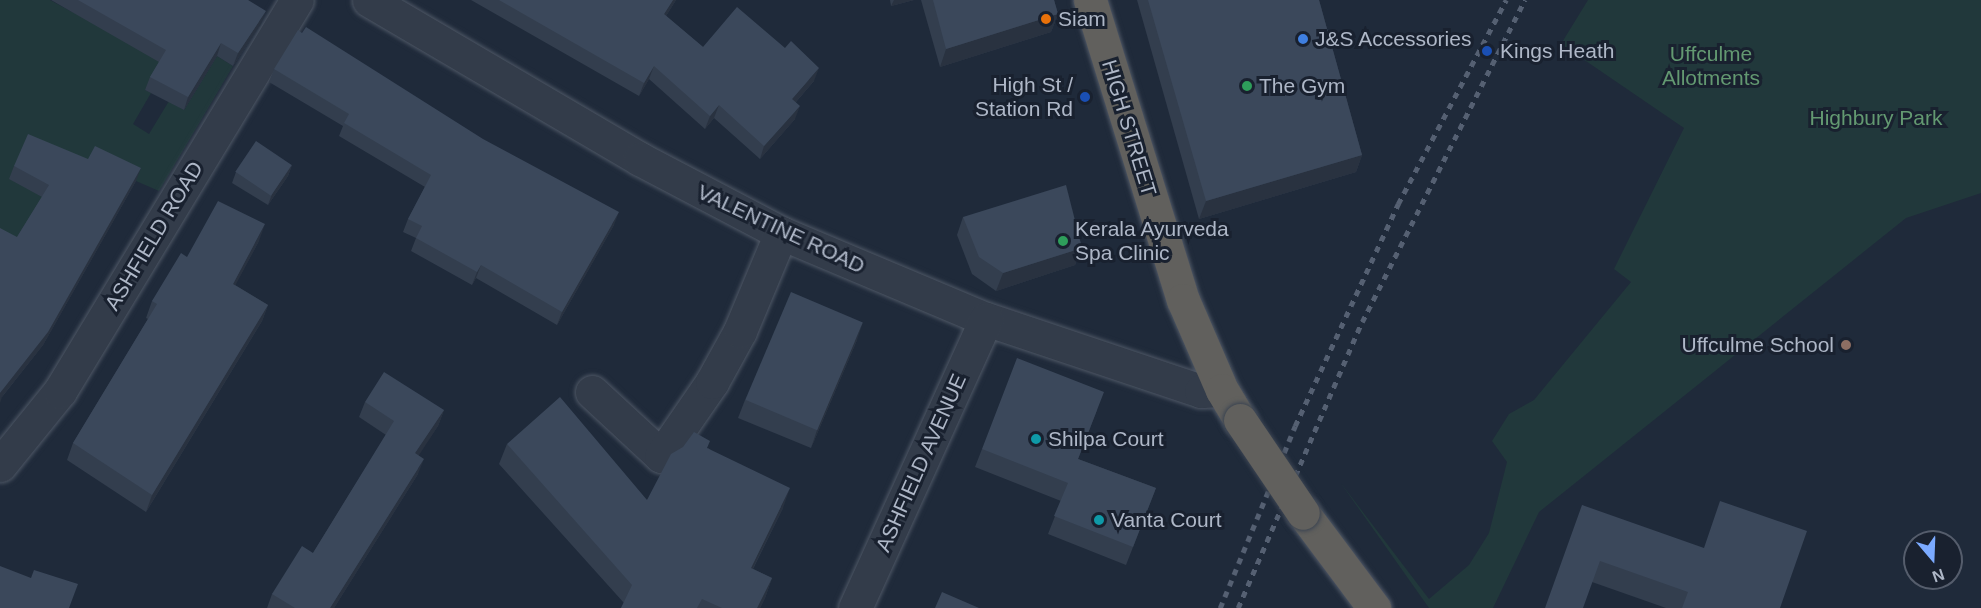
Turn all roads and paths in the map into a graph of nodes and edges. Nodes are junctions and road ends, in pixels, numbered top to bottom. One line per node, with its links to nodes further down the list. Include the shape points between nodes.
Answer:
1 (297, 0): 8 (street, ASHFIELD ROAD, via 60,391)
2 (1090, 0): 6 (highway, HIGH STREET, via 1172,267)
3 (379, 3): 4 (street, VALENTINE ROAD, via 640,159)
4 (781, 233): 5 (street, VALENTINE ROAD); 7 (street, via 740,331 712,381 661,456)
5 (987, 318): 6 (street, VALENTINE ROAD, via 1202,391); 9 (street, ASHFIELD AVENUE)
6 (1222, 390): 10 (highway, HIGH STREET, bridge, via 1303,513)
7 (592, 392)
8 (0, 465)
9 (855, 608)
10 (1374, 608)

